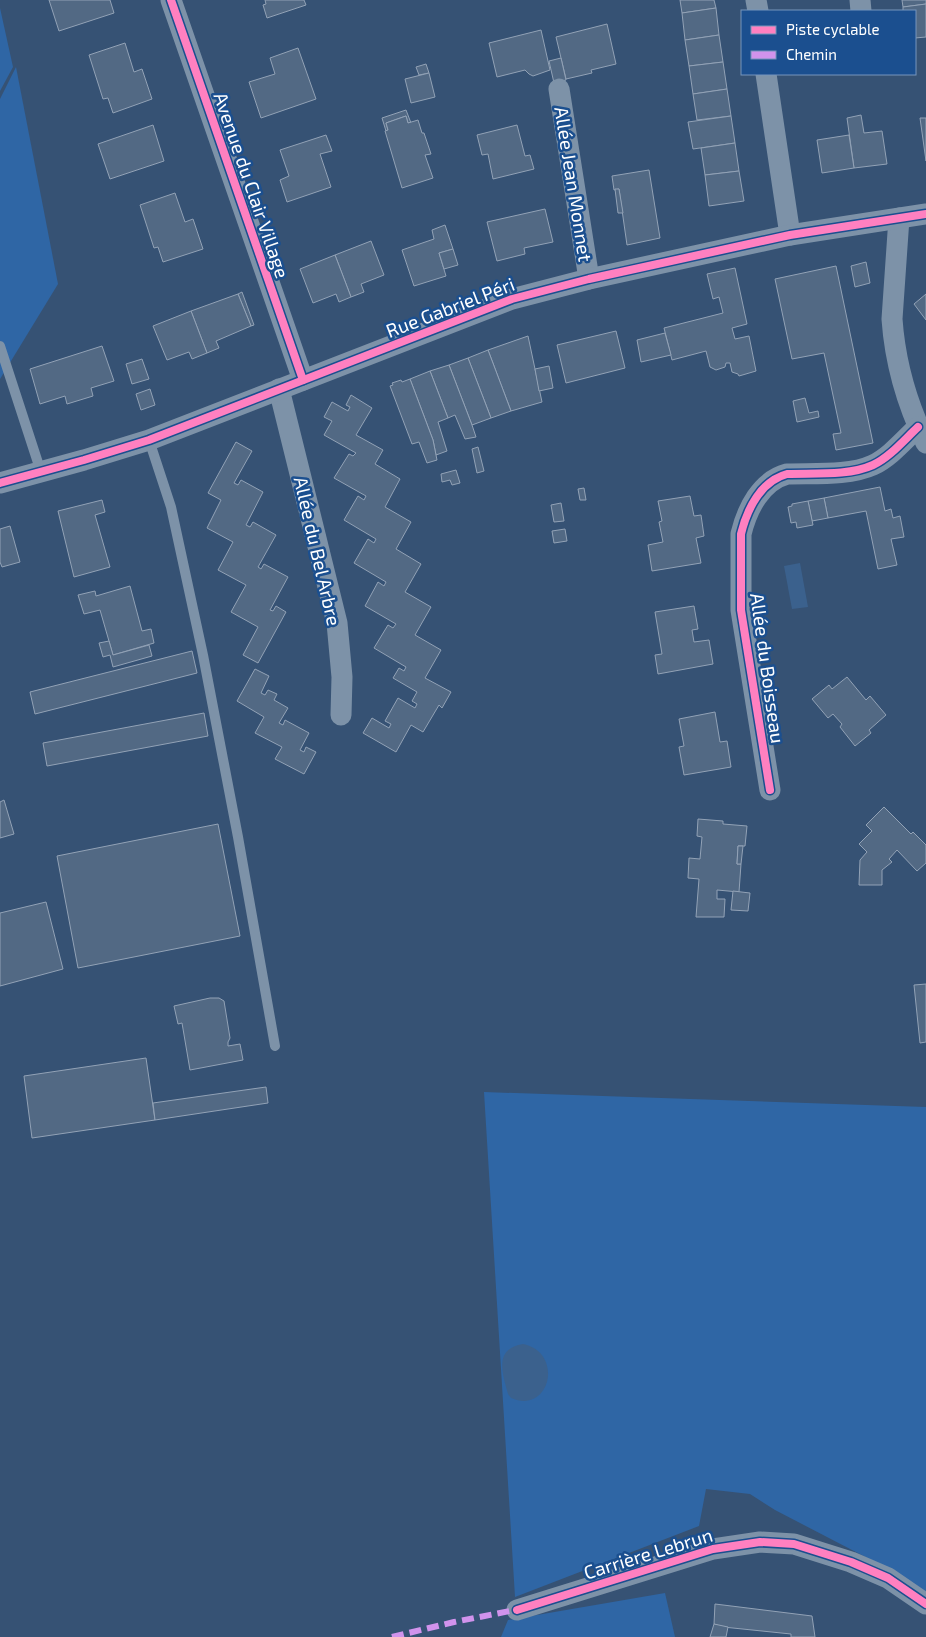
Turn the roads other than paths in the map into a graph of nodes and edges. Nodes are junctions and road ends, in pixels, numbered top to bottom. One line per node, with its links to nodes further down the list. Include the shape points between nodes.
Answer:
1 (171, 0): 9 (street, Avenue du Clair Village)
2 (766, 75): 6 (street)
3 (559, 89): 7 (street, Allée Jean Monnet)
4 (926, 214): 5 (street, Rue Gabriel Péri)
5 (899, 218): 6 (street, Rue Gabriel Péri); 11 (street, via 892,320 904,386)
6 (790, 235): 7 (street, Rue Gabriel Péri)
7 (590, 279): 9 (street, Rue Gabriel Péri, via 512,299)
8 (0, 346): 13 (lane)
9 (302, 380): 10 (street, Rue Gabriel Péri)
10 (279, 390): 12 (street, Rue Gabriel Péri); 15 (street, Allée du Bel Arbre, via 337,623 342,677)
11 (922, 435): 16 (street, Allée du Boisseau, via 864,468 780,476 760,492 744,522 741,534 741,610)
12 (149, 440): 13 (street, Rue Gabriel Péri); 17 (lane, via 171,507 203,656)
13 (41, 472): 14 (street, Rue Gabriel Péri)
14 (0, 482)
15 (341, 715)
16 (770, 790)
17 (275, 1046)
18 (926, 1604): 19 (street, Carrière Lebrun, via 888,1578 851,1562 794,1544 760,1542 714,1549)
19 (517, 1610)

